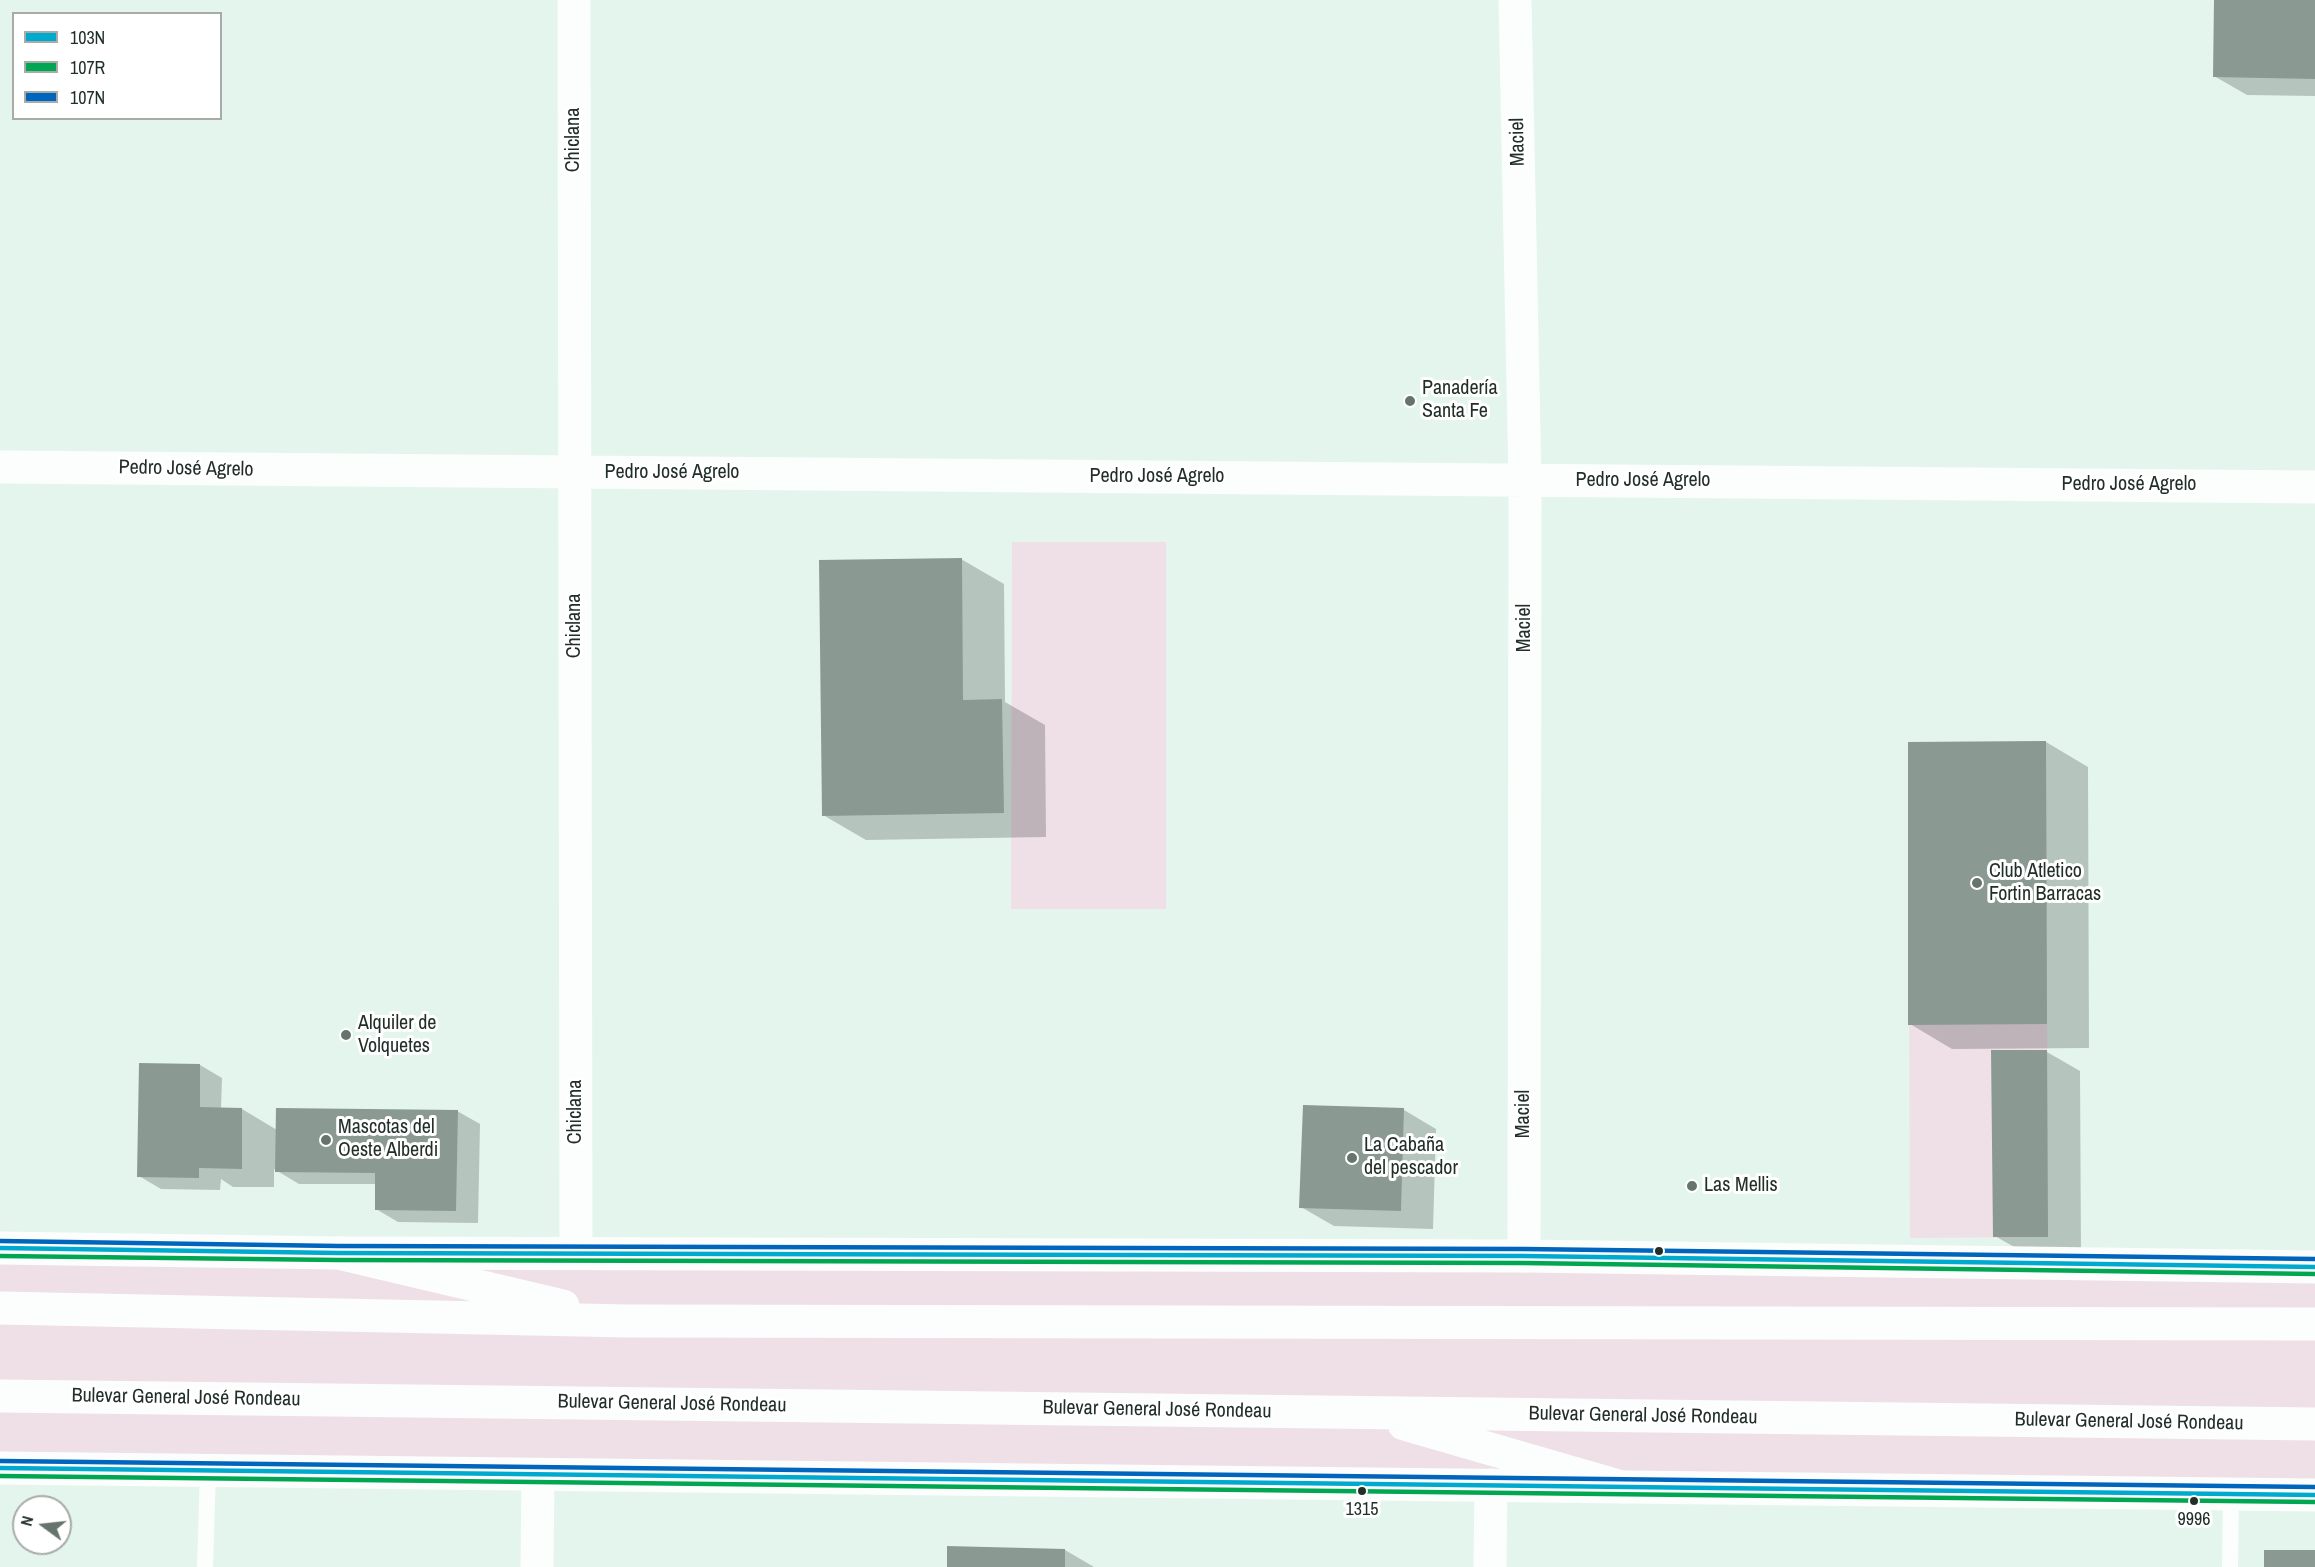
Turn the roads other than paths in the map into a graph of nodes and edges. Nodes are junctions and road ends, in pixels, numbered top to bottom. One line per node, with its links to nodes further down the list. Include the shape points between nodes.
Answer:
1 (574, 0): 4 (main road, Chiclana)
2 (1515, 0): 5 (main road, Maciel)
3 (0, 467): 4 (main road, Pedro José Agrelo)
4 (575, 473): 5 (main road, Pedro José Agrelo); 8 (main road, Chiclana)
5 (1525, 480): 6 (main road, Pedro José Agrelo); 10 (main road, Maciel)
6 (2315, 486)
7 (0, 1248): 9 (main road)
8 (576, 1252): 9 (main road); 10 (main road)
9 (338, 1253): 13 (main road)
10 (1524, 1256): 11 (main road)
11 (2315, 1267)
12 (0, 1308): 13 (main road)
13 (629, 1321): 14 (main road)
14 (2315, 1324)
15 (0, 1396): 16 (main road, Bulevar General José Rondeau)
16 (1365, 1412): 17 (main road, Bulevar General José Rondeau); 22 (main road)
17 (2315, 1424)
18 (0, 1468): 19 (main road)
19 (208, 1470): 20 (main road); 25 (lane)
20 (538, 1475): 21 (main road); 26 (main road)
21 (1491, 1485): 22 (main road); 27 (main road)
22 (1622, 1487): 23 (main road)
23 (2230, 1494): 24 (main road); 28 (lane)
24 (2315, 1495)
25 (205, 1567)
26 (537, 1567)
27 (1490, 1567)
28 (2230, 1567)

